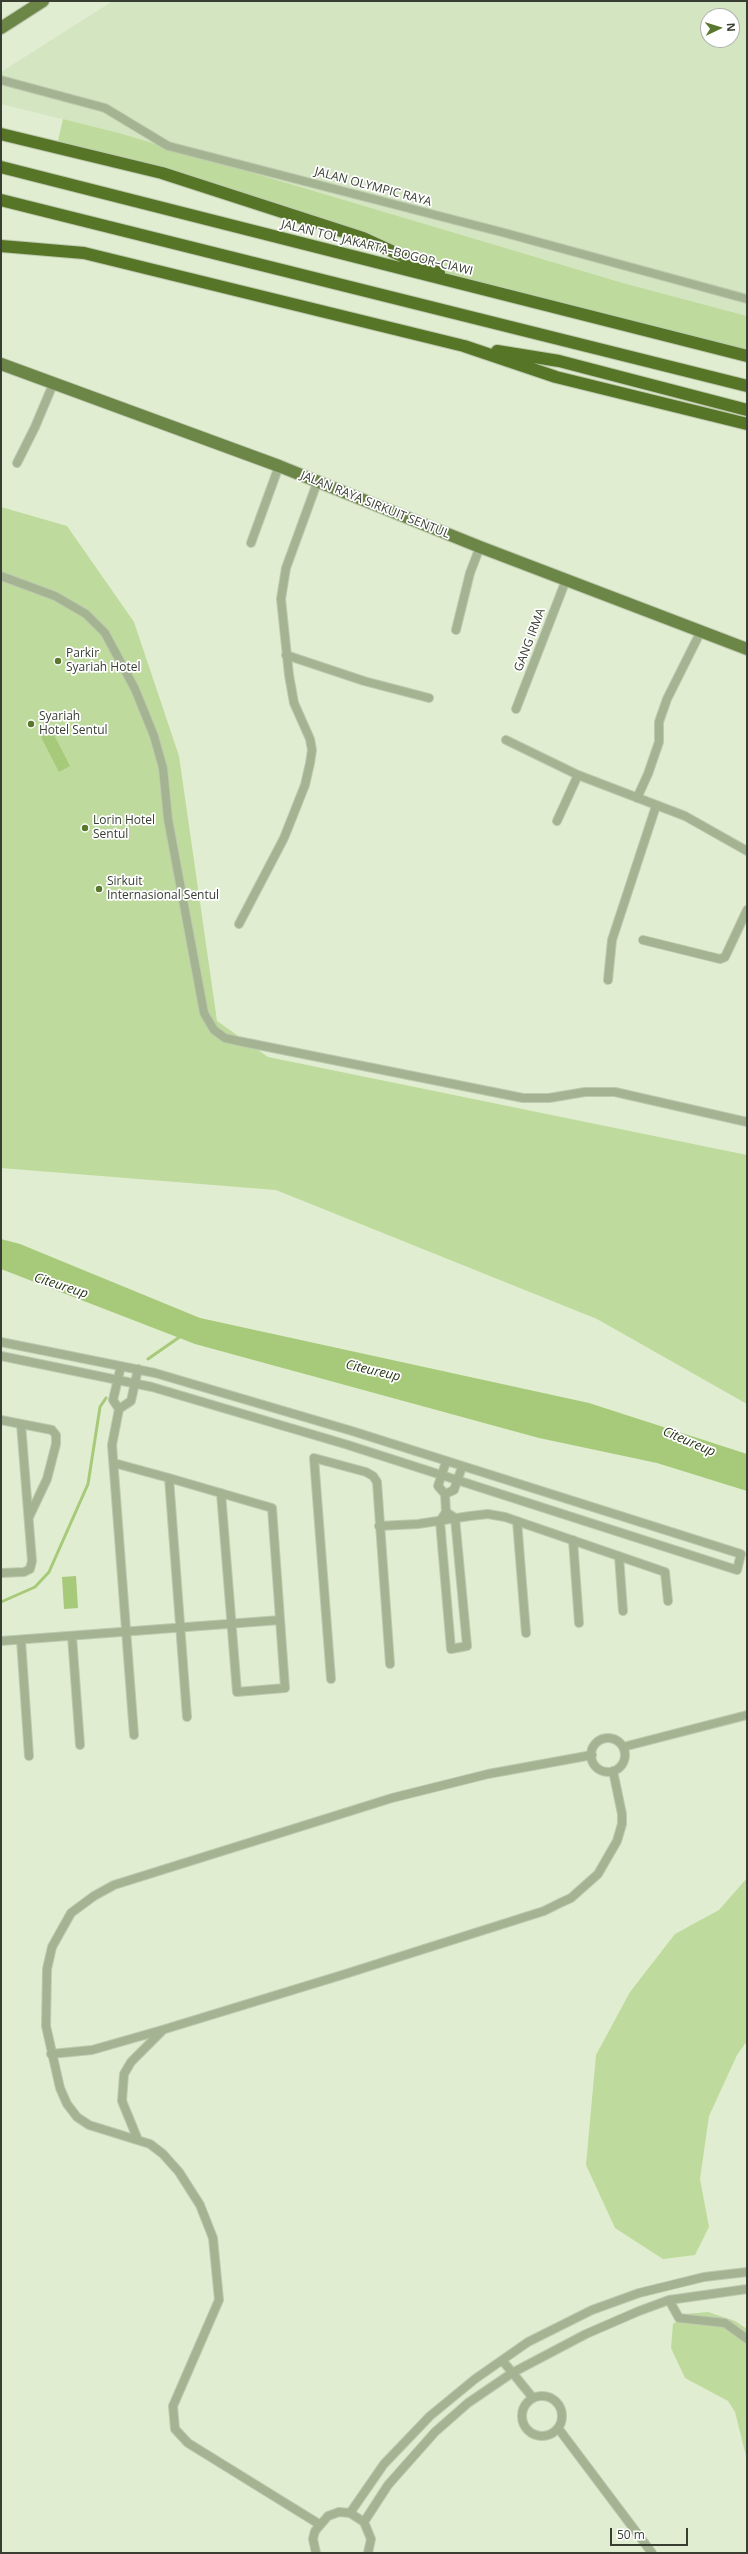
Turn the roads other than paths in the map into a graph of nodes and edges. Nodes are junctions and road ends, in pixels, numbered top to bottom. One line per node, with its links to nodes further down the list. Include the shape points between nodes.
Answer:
1 (43, 1): 2 (main road)
2 (1, 28)
3 (1, 80): 9 (street, JALAN OLYMPIC RAYA, via 105,108 168,146)
4 (1, 134): 8 (highway, via 162,173 363,238)
5 (1, 167): 8 (highway, JALAN TOL JAKARTA–BOGOR–CIAWI)
6 (1, 200): 14 (highway)
7 (1, 246): 10 (highway, via 84,254)
8 (468, 286): 11 (highway, JALAN TOL JAKARTA–BOGOR–CIAWI)
9 (747, 299)
10 (464, 346): 15 (highway, via 559,361); 16 (highway, via 556,377)
11 (747, 356)
12 (1, 364): 13 (main road, JALAN RAYA SIRKUIT SENTUL)
13 (54, 382): 17 (street); 18 (main road, JALAN RAYA SIRKUIT SENTUL)
14 (747, 386)
15 (747, 410)
16 (747, 424)
17 (17, 463)
18 (279, 466): 19 (main road, JALAN RAYA SIRKUIT SENTUL); 20 (street)
19 (317, 483): 21 (main road, JALAN RAYA SIRKUIT SENTUL); 27 (street, via 282,584)
20 (251, 543)
21 (480, 547): 23 (main road, JALAN RAYA SIRKUIT SENTUL); 24 (street, via 470,573)
22 (1, 576): 40 (street, via 54,596 86,614 105,633 135,689 154,736 163,768 168,819 204,1013 214,1030 225,1038 238,1041 523,1098 615,1092)
23 (566, 580): 25 (main road, JALAN RAYA SIRKUIT SENTUL); 29 (street, GANG IRMA)
24 (456, 630)
25 (701, 631): 26 (main road, JALAN RAYA SIRKUIT SENTUL); 32 (street, via 667,699 659,722 659,742)
26 (747, 649)
27 (286, 655): 28 (street, via 364,681); 37 (street, via 294,703 310,739 310,763 305,785 284,838)
28 (429, 698)
29 (516, 709)
30 (506, 740): 31 (street)
31 (578, 775): 32 (street); 34 (street)
32 (637, 798): 33 (street)
33 (656, 806): 35 (street, via 685,816); 39 (street, via 612,940)
34 (557, 821)
35 (747, 851)
36 (747, 910): 38 (street, via 725,958)
37 (239, 924)
38 (643, 940)
39 (608, 980)
40 (747, 1122)
41 (1, 1342): 43 (street)
42 (1, 1356): 45 (street)
43 (121, 1366): 44 (street); 45 (street)
44 (138, 1369): 46 (street); 50 (street, via 352,1431)
45 (118, 1380): 46 (street); 47 (street, via 113,1400)
46 (135, 1383): 47 (street, via 131,1401); 53 (street)
47 (119, 1409): 51 (street, via 112,1445)
48 (1, 1420): 49 (street)
49 (21, 1424): 59 (street); 59 (street, via 52,1430 56,1435 47,1479)
50 (446, 1462): 52 (street); 53 (street)
51 (114, 1463): 54 (street); 73 (street)
52 (462, 1467): 55 (street); 55 (street, via 741,1554 737,1570)
53 (442, 1475): 55 (street); 57 (street, via 438,1486)
54 (169, 1478): 56 (street); 72 (street)
55 (457, 1480): 57 (street, via 454,1490)
56 (221, 1493): 69 (street, via 272,1508); 71 (street)
57 (445, 1494): 58 (street)
58 (446, 1512): 60 (street); 61 (street)
59 (28, 1518): 66 (street, via 32,1561 30,1568 24,1572)
60 (455, 1518): 61 (street); 61 (street, via 467,1646 451,1649); 62 (street, via 488,1514)
61 (440, 1521): 63 (street)
62 (517, 1521): 64 (street); 74 (street)
63 (379, 1526): 78 (street); 79 (street, via 377,1482 373,1476 314,1458)
64 (573, 1540): 65 (street); 70 (street)
65 (619, 1556): 67 (street, via 665,1572); 68 (street)
66 (1, 1573)
67 (668, 1601)
68 (623, 1611)
69 (280, 1620): 71 (street); 71 (street, via 285,1688 237,1692)
70 (579, 1623)
71 (231, 1624): 72 (street)
72 (180, 1628): 73 (street); 81 (street)
73 (126, 1632): 75 (street); 82 (street)
74 (526, 1633)
75 (72, 1636): 76 (street); 83 (street)
76 (21, 1640): 77 (street); 86 (street)
77 (1, 1641)
78 (390, 1664)
79 (331, 1679)
80 (747, 1715): 84 (street)
81 (187, 1717)
82 (134, 1735)
83 (80, 1746)
84 (623, 1747): 85 (street, via 614,1739 601,1740 596,1744); 87 (street, via 625,1759 618,1769)
85 (592, 1755): 87 (street, via 596,1766 601,1770); 89 (street, via 488,1774 392,1798 114,1885 94,1896 71,1913 52,1947 46,1969 44,2008)
86 (29, 1756)
87 (613, 1771): 88 (street, via 622,1814 617,1841 598,1874 571,1898 544,1911)
88 (162, 2030): 89 (street, via 92,2050); 90 (street, via 131,2062 124,2074 122,2101)
89 (51, 2054): 90 (street, via 60,2088 67,2104 77,2116 90,2124)
90 (138, 2140): 101 (street, via 156,2148 179,2172 200,2205 216,2253 219,2300 173,2406 175,2429 188,2443)
91 (747, 2272): 95 (street, via 704,2277 614,2302 558,2326)
92 (747, 2289): 93 (street)
93 (670, 2300): 94 (street, via 679,2318 725,2323); 96 (street, via 598,2328)
94 (747, 2339)
95 (502, 2360): 96 (street); 99 (street, via 452,2396 400,2446)
96 (512, 2373): 97 (street); 100 (street, via 468,2404 435,2432 388,2485)
97 (533, 2398): 98 (street, via 550,2397 557,2403 562,2420); 98 (street, via 523,2408 521,2416 526,2430 539,2436 546,2436)
98 (558, 2428): 104 (street)
99 (350, 2513): 100 (street); 101 (street, via 339,2512 328,2516)
100 (364, 2522): 103 (street, via 371,2539)
101 (319, 2524): 102 (street, via 313,2539)
102 (316, 2553)
103 (368, 2553)
104 (652, 2553)

